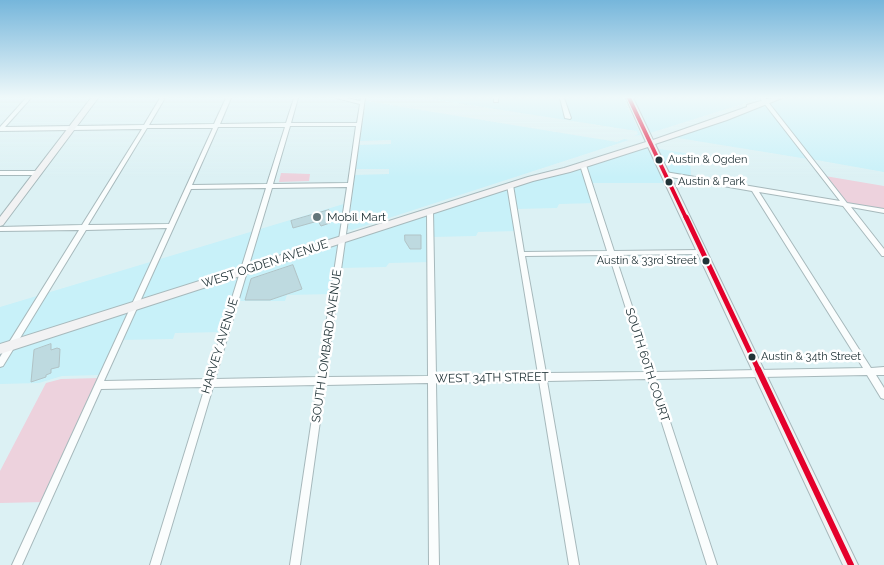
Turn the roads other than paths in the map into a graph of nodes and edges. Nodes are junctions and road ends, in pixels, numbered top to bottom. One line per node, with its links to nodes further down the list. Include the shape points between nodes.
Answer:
1 (76, 124): 11 (main road)
2 (147, 124): 10 (street)
3 (333, 124): 8 (street)
4 (359, 124): 19 (street, SOUTH LOMBARD AVENUE)
5 (642, 124): 13 (main road)
6 (703, 124): 13 (main road, WEST OGDEN AVENUE)
7 (782, 124): 24 (street)
8 (288, 125): 9 (street); 21 (street, HARVEY AVENUE)
9 (216, 126): 10 (street); 22 (street)
10 (145, 127): 11 (street); 29 (street)
11 (73, 128): 12 (street); 16 (main road)
12 (1, 129)
13 (649, 140): 14 (main road, WEST OGDEN AVENUE); 17 (main road); 18 (main road, WEST OGDEN AVENUE, via 548,170)
14 (583, 165): 18 (main road, WEST OGDEN AVENUE); 33 (street, SOUTH 60TH COURT)
15 (0, 173): 16 (street)
16 (38, 173): 27 (main road)
17 (665, 174): 23 (street); 32 (main road)
18 (531, 179): 20 (main road, WEST OGDEN AVENUE)
19 (351, 185): 21 (street); 31 (street, SOUTH LOMBARD AVENUE)
20 (510, 185): 25 (main road, WEST OGDEN AVENUE); 34 (street)
21 (269, 186): 22 (street); 36 (street, HARVEY AVENUE)
22 (189, 187): 28 (street)
23 (754, 189): 24 (street); 42 (street)
24 (845, 205): 26 (street); 35 (street)
25 (430, 211): 31 (main road, WEST OGDEN AVENUE); 46 (street)
26 (884, 211)
27 (0, 222)
28 (171, 226): 29 (street); 37 (street)
29 (84, 227): 30 (street); 38 (street)
30 (0, 228)
31 (342, 239): 36 (main road, WEST OGDEN AVENUE); 47 (street, SOUTH LOMBARD AVENUE)
32 (701, 252): 33 (street); 43 (main road)
33 (612, 253): 34 (street); 44 (street, SOUTH 60TH COURT)
34 (522, 254): 45 (street)
35 (884, 254)
36 (243, 271): 37 (main road, WEST OGDEN AVENUE); 48 (street, HARVEY AVENUE)
37 (134, 306): 38 (main road, WEST OGDEN AVENUE); 49 (street)
38 (11, 346): 39 (main road, WEST OGDEN AVENUE); 40 (street)
39 (0, 349)
40 (0, 364)
41 (884, 371): 42 (street, WEST 34TH STREET)
42 (869, 372): 43 (street, WEST 34TH STREET); 50 (street)
43 (759, 374): 44 (street, WEST 34TH STREET); 57 (main road)
44 (651, 376): 45 (street, WEST 34TH STREET); 56 (street, SOUTH 60TH COURT)
45 (542, 378): 46 (street, WEST 34TH STREET); 55 (street)
46 (432, 380): 47 (street, WEST 34TH STREET); 54 (street)
47 (322, 382): 48 (street, WEST 34TH STREET); 53 (street, SOUTH LOMBARD AVENUE)
48 (209, 384): 49 (street, WEST 34TH STREET); 52 (street, HARVEY AVENUE)
49 (100, 386): 51 (street)
50 (884, 395)
51 (17, 565)
52 (155, 565)
53 (295, 565)
54 (434, 565)
55 (574, 565)
56 (712, 565)
57 (851, 565)

